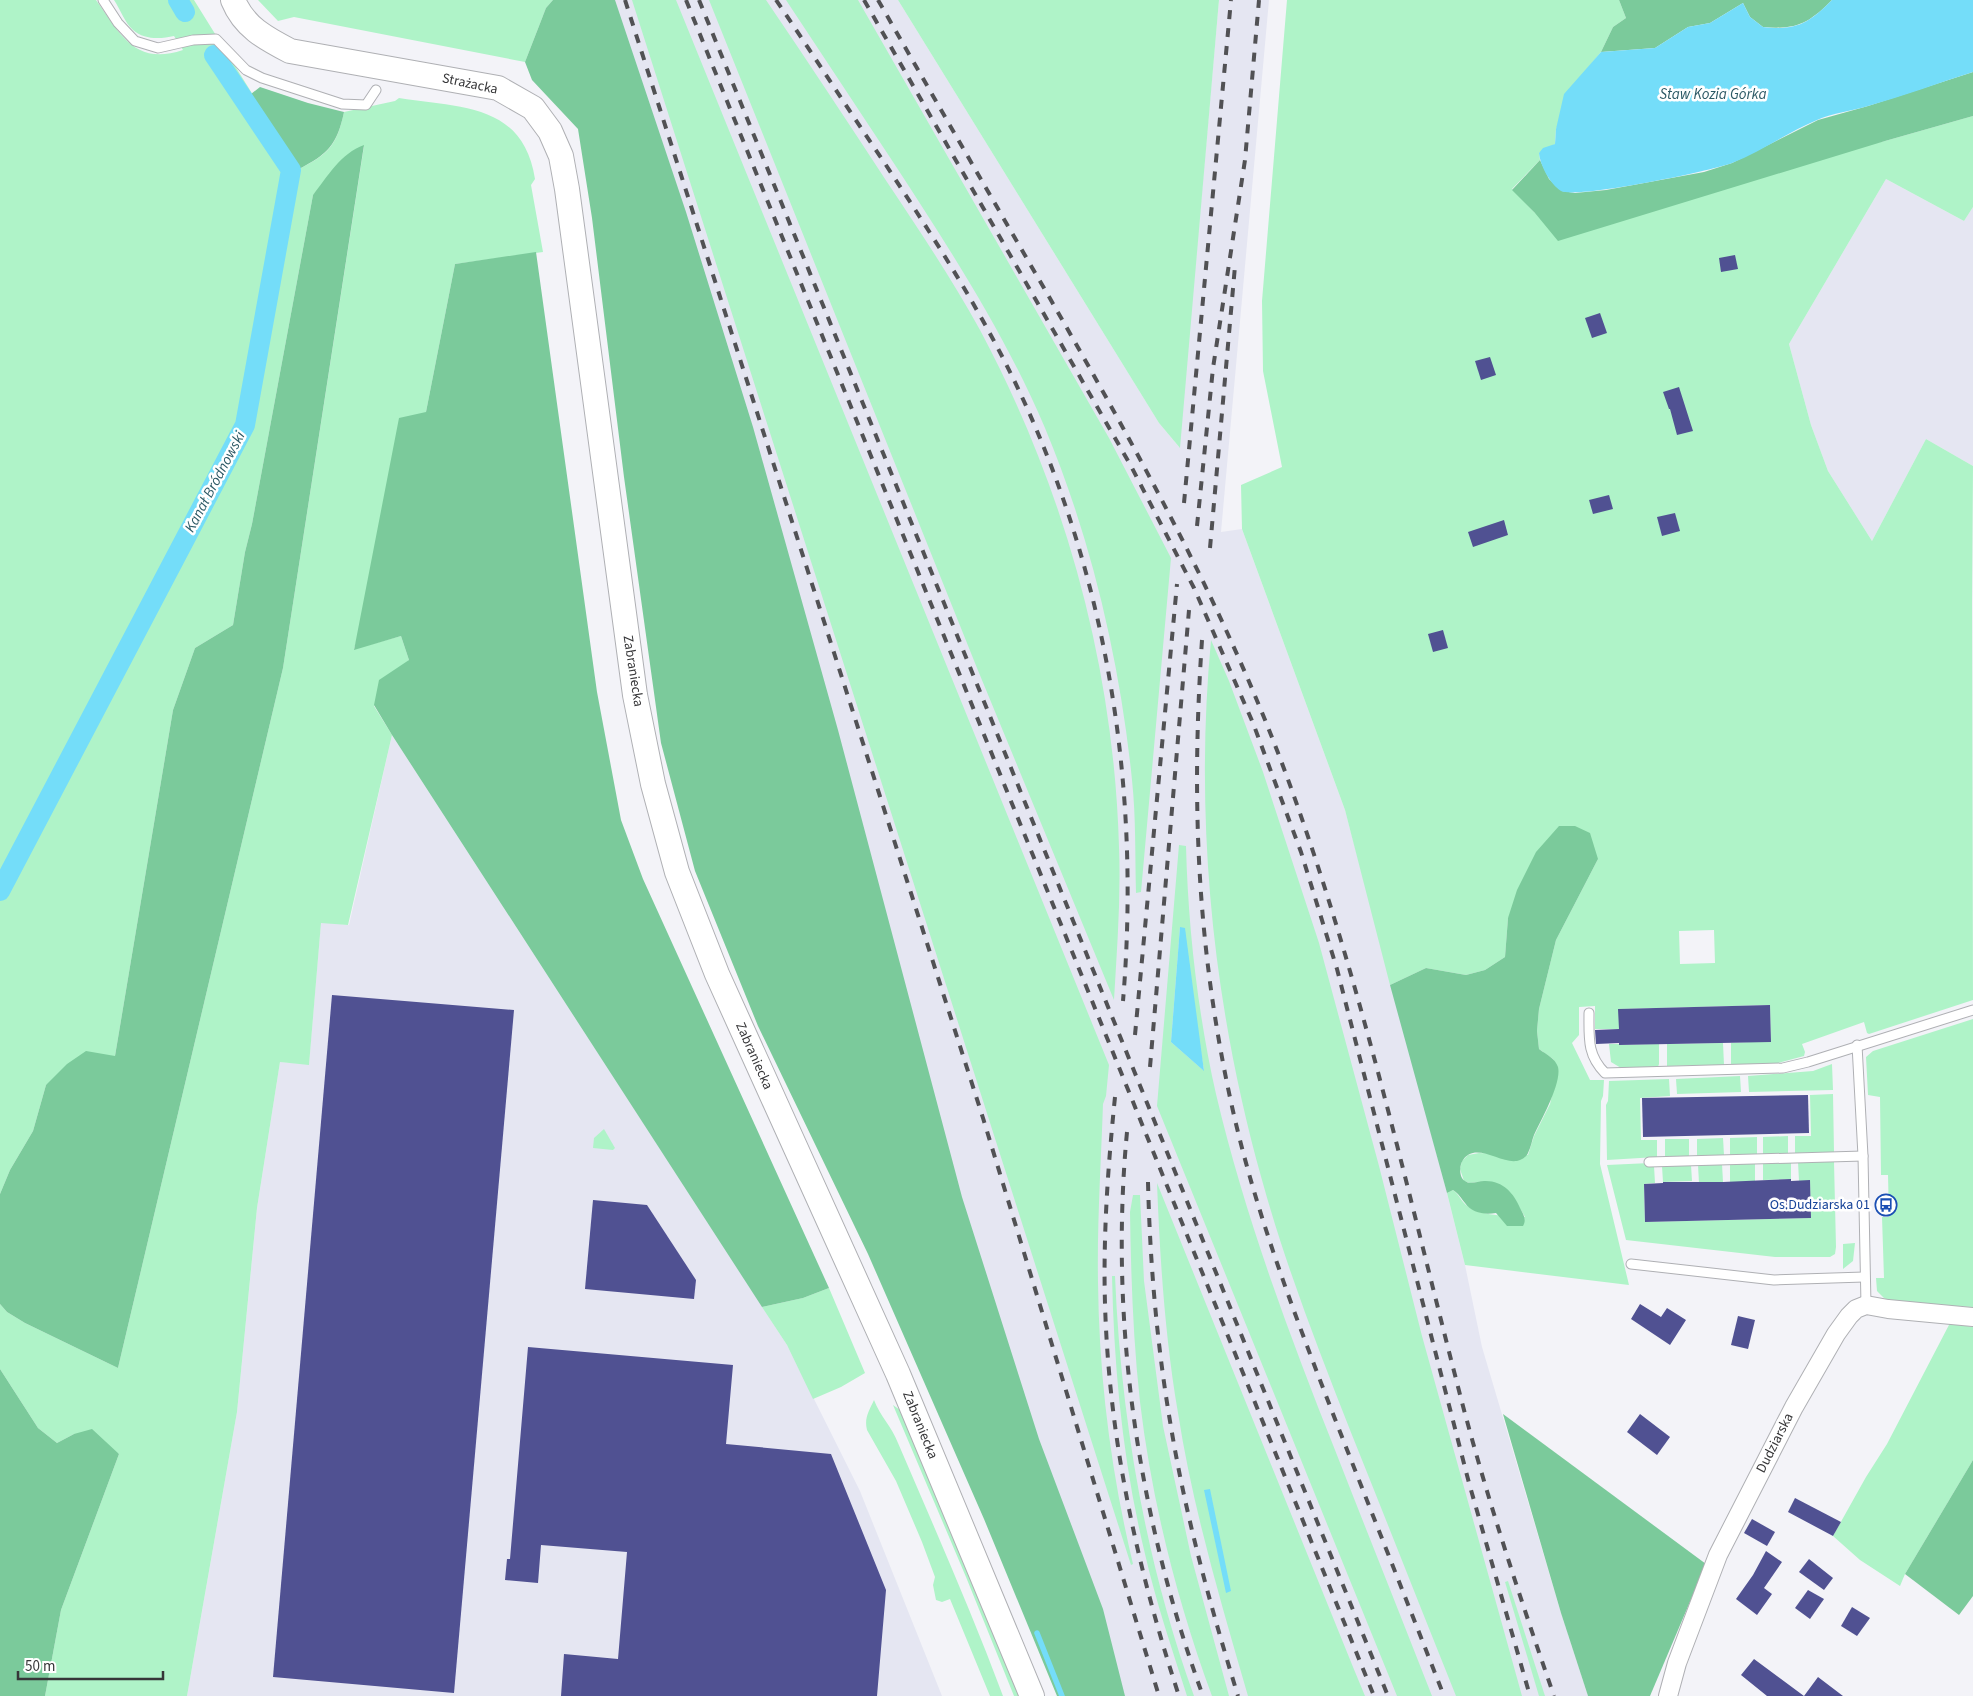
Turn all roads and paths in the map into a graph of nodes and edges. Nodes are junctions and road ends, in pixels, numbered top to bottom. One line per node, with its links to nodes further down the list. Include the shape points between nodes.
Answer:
1 (103, 0): 3 (lane, via 135,41 158,48 193,40 216,39 246,70 342,104 366,105)
2 (233, 0): 4 (main road, Strażacka, via 238,14 262,36 290,51 498,88 532,108 550,131 561,156)
3 (376, 90)
4 (593, 381): 14 (main road, Zabraniecka, via 636,695 653,784 677,872 717,974 898,1374)
5 (1973, 1010): 7 (lane)
6 (1589, 1014): 7 (lane, via 1590,1050 1606,1073 1783,1068)
7 (1857, 1046): 8 (lane)
8 (1863, 1156): 9 (lane); 11 (lane)
9 (1649, 1162)
10 (1631, 1264): 11 (lane, via 1774,1280)
11 (1864, 1277): 12 (lane)
12 (1866, 1305): 13 (street); 15 (street, Dudziarska, via 1853,1312 1836,1334 1743,1505 1718,1555 1677,1663)
13 (1973, 1317)
14 (1032, 1696)
15 (1668, 1696)

